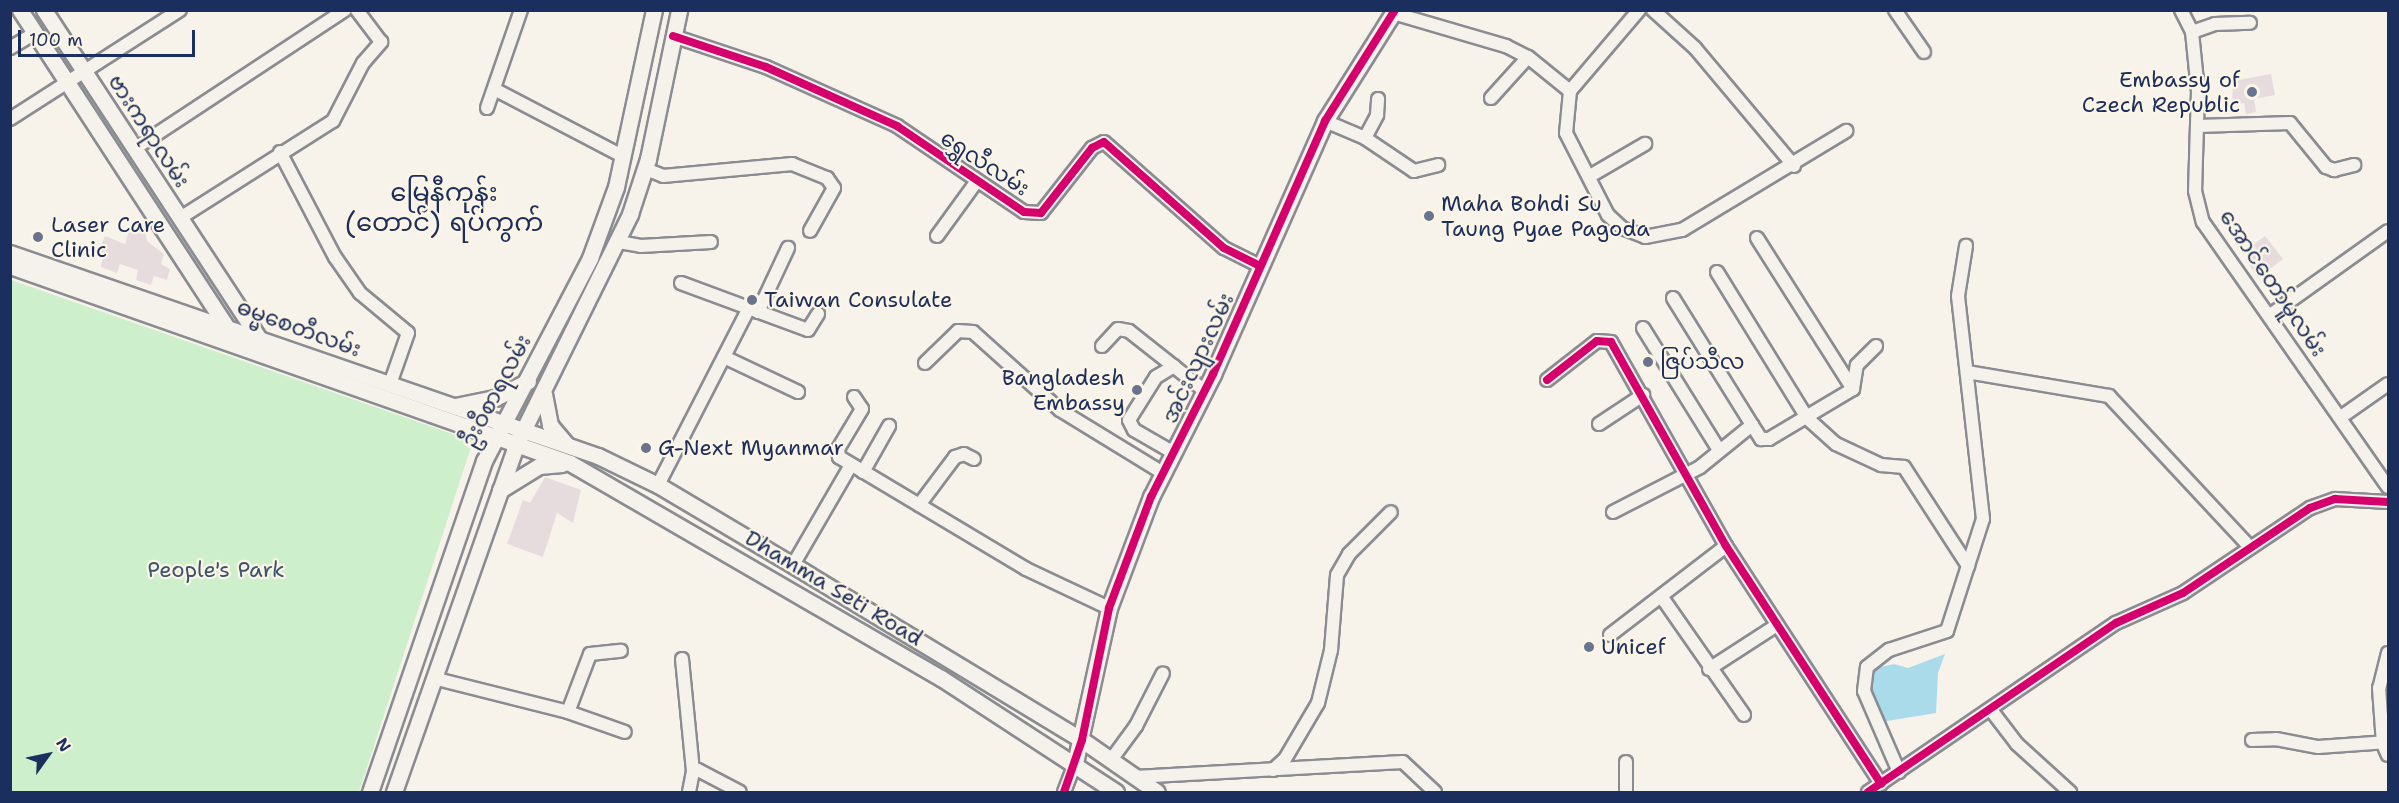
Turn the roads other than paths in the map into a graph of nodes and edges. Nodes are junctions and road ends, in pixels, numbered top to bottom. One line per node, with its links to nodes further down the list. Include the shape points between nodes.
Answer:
1 (20, 10): 16 (main road, ဗားကရာလမ်း)
2 (44, 10): 20 (main road, ဗားကရာလမ်း)
3 (180, 10): 20 (street)
4 (345, 10): 33 (street)
5 (357, 10): 34 (street, via 381,42 363,63 333,121)
6 (521, 10): 22 (street)
7 (1639, 10): 23 (street)
8 (1653, 10): 38 (street, via 1695,48)
9 (1895, 10): 18 (street)
10 (2181, 10): 15 (street, အောင်တော်မူလမ်း)
11 (1394, 12): 19 (street, via 1480,37); 28 (main road, အင်းလျားလမ်း)
12 (653, 14): 14 (main road); 35 (main road, ဦးဝီစာရလမ်း)
13 (2250, 23): 15 (street, via 2215,24)
14 (676, 24): 39 (main road, ဦးဝီစာရလမ်း); 41 (street, ရွှေလီလမ်း, via 897,126)
15 (2192, 32): 29 (street, အောင်တော်မူလမ်း)
16 (35, 33): 17 (street); 21 (main road, ဗားကရာလမ်း)
17 (10, 48)
18 (1924, 52)
19 (1528, 57): 23 (street); 24 (street)
20 (84, 73): 21 (street); 33 (main road, ဗားကရာလမ်း)
21 (67, 84): 27 (street); 53 (main road, ဗားကရာလမ်း)
22 (496, 90): 26 (street); 35 (street)
23 (1570, 91): 40 (street, via 1566,133)
24 (1491, 98)
25 (1378, 99): 31 (street, via 1377,115)
26 (487, 108)
27 (10, 119)
28 (1325, 121): 31 (street); 54 (main road, အင်းလျားလမ်း)
29 (2198, 126): 37 (street, via 2290,123 2326,167 2334,170); 63 (street, အောင်တော်မူလမ်း, via 2195,191 2203,222)
30 (1846, 131): 38 (street)
31 (1365, 138): 36 (street, via 1414,171)
32 (1645, 144): 40 (street)
33 (134, 149): 42 (main road, ဗားကရာလမ်း)
34 (280, 152): 42 (street); 76 (street, via 335,257 360,292 408,333)
35 (622, 156): 75 (main road, ဦးဝီစာရလမ်း, via 590,258)
36 (1438, 165)
37 (2354, 165)
38 (1794, 166): 40 (street, via 1682,230 1645,237 1622,228 1608,215)
39 (646, 169): 43 (street, via 663,176 792,164 827,178 834,188); 47 (main road, ဦးဝီစာရလမ်း)
40 (1590, 176)
41 (977, 182): 45 (street); 54 (street, ရွှေလီလမ်း, via 1024,212 1041,213 1092,148 1104,142 1224,248)
42 (180, 218): 49 (main road, ဗားကရာလမ်း)
43 (810, 231)
44 (2388, 231): 63 (street)
45 (937, 236)
46 (1757, 238): 78 (street)
47 (619, 242): 48 (street, via 641,246); 79 (main road, ဦးဝီစာရလမ်း)
48 (711, 242)
49 (198, 246): 53 (main road, via 191,258); 66 (main road, ဗားကရာလမ်း)
50 (1966, 246): 73 (street, via 1958,296)
51 (788, 248): 60 (street)
52 (10, 253): 61 (main road, ဓမ္မစေတီလမ်း)
53 (180, 259): 58 (main road, ဗားကရာလမ်း)
54 (1260, 266): 80 (main road, အင်းလျားလမ်း)
55 (10, 267): 69 (main road, ဓမ္မစေတီလမ်း)
56 (1717, 272): 86 (street)
57 (681, 283): 60 (street)
58 (205, 296): 61 (main road, via 204,310); 64 (main road, ဗားကရာလမ်း)
59 (1673, 298): 89 (street)
60 (753, 311): 62 (street, via 808,330); 70 (street)
61 (192, 313): 64 (main road, ဓမ္မစေတီလမ်း)
62 (818, 314)
63 (2270, 315): 85 (street, အောင်တော်မူလမ်း)
64 (226, 326): 66 (main road, ဓမ္မစေတီလမ်း); 69 (main road, ဗားကရာလမ်း)
65 (1643, 328): 96 (street)
66 (259, 338): 76 (main road, ဓမ္မစေတီလမ်း)
67 (1102, 346): 72 (street, via 1123,329)
68 (1876, 346): 78 (street, via 1857,365)
69 (250, 352): 91 (main road, ဓမ္မစေတီလမ်း)
70 (724, 357): 81 (street); 105 (street)
71 (925, 363): 104 (street, via 958,332 973,332 1060,410)
72 (1174, 366): 80 (street); 97 (street, via 1156,377 1129,420 1134,430)
73 (1967, 372): 113 (street, via 2109,396); 115 (street, via 1983,519)
74 (1547, 380): 82 (street, via 1605,338)
75 (528, 381): 84 (main road, via 495,398); 87 (main road, ဦးဝီစာရလမ်း)
76 (390, 384): 84 (main road, ဓမ္မစေတီလမ်း)
77 (2388, 384): 85 (street)
78 (1853, 389): 86 (street)
79 (544, 390): 92 (main road, ဦးဝီစာရလမ်း); 95 (main road, via 550,425)
80 (1205, 391): 97 (main road, အင်းလျားလမ်း)
81 (798, 392)
82 (1643, 395): 88 (street); 102 (street)
83 (854, 397): 101 (street, via 862,410 837,453)
84 (451, 406): 87 (main road, ဓမ္မစေတီလမ်း)
85 (2341, 417): 106 (street, အောင်တော်မူလမ်း)
86 (1807, 418): 89 (street, via 1764,440); 115 (street, via 1836,444 1881,465 1904,466)
87 (504, 423): 92 (main road, ဓမ္မစေတီလမ်း); 93 (main road, ဦးဝီစာရလမ်း)
88 (1599, 424)
89 (1752, 425): 96 (street)
90 (889, 426): 103 (street)
91 (462, 427): 93 (main road, ဓမ္မစေတီလမ်း); 99 (main road, via 476,441)
92 (524, 430): 94 (main road, ဦးဝီစာရလမ်း); 95 (main road, ဓမ္မစေတီလမ်း)
93 (496, 439): 94 (main road, ဓမ္မစေတီလမ်း); 99 (main road, ဦးဝီစာရလမ်း)
94 (516, 445): 100 (main road, Dhamma Seti Road); 107 (main road, ဦးဝီစာရလမ်း)
95 (571, 447): 105 (main road, Dhamma Seti Road)
96 (1719, 450): 102 (street)
97 (1174, 453): 104 (main road, အင်းလျားလမ်း)
98 (974, 459): 109 (street, via 964,454 955,456)
99 (484, 461): 142 (main road, ဦးဝီစာရလမ်း)
100 (570, 463): 107 (main road, via 539,466); 116 (main road, Dhamma Seti Road)
101 (851, 465): 103 (street); 114 (street)
102 (1687, 471): 111 (street); 112 (street)
103 (863, 472): 109 (street)
104 (1163, 473): 118 (main road, အင်းလျားလမ်း)
105 (658, 485): 114 (main road, Dhamma Seti Road)
106 (2388, 487)
107 (500, 490): 126 (main road, ဦးဝီစာရလမ်း)
108 (2388, 502): 113 (street, via 2322,502)
109 (919, 505): 118 (street, via 1026,570)
110 (1390, 512): 138 (street, via 1349,554 1337,575 1331,650 1318,703 1286,759)
111 (1613, 512)
112 (1726, 546): 117 (street); 119 (street)
113 (2250, 547): 127 (street, via 2182,593 2116,624)
114 (793, 565): 116 (main road); 131 (main road, Dhamma Seti Road)
115 (1968, 566): 139 (street, via 1947,631 1889,650 1867,668 1864,691)
116 (781, 585): 136 (main road, Dhamma Seti Road)
117 (1661, 596): 120 (street); 124 (street)
118 (1110, 608): 131 (main road, အင်းလျားလမ်း)
119 (1777, 626): 124 (street); 141 (street)
120 (1610, 635)
121 (621, 651): 128 (street, via 590,654)
122 (2388, 653): 133 (street, via 2379,688)
123 (682, 659): 137 (street)
124 (1709, 669): 129 (street)
125 (1163, 673): 134 (street, via 1136,726)
126 (437, 679): 128 (street); 143 (main road, ဦးဝီစာရလမ်း)
127 (1991, 710): 139 (street); 152 (street, via 2017,744)
128 (568, 712): 130 (street)
129 (1744, 715)
130 (624, 732)
131 (1083, 740): 134 (main road, Dhamma Seti Road); 136 (main road, အင်းလျားလမ်း)
132 (2252, 740): 133 (street, via 2276,739 2318,747)
133 (2386, 747)
134 (1111, 760): 140 (main road, Dhamma Seti Road)
135 (1626, 762): 150 (street)
136 (1075, 763): 146 (street); 147 (main road, Dhamma Seti Road)
137 (695, 770): 144 (street); 145 (street, via 718,776)
138 (1273, 770): 140 (street); 149 (street, via 1404,762)
139 (1899, 772): 141 (street)
140 (1135, 777): 148 (main road, Dhamma Seti Road)
141 (1881, 784): 151 (street)
142 (370, 792)
143 (394, 792)
144 (689, 792)
145 (740, 792)
146 (1064, 792)
147 (1116, 792)
148 (1157, 792)
149 (1435, 792)
150 (1626, 792)
151 (1868, 792)
152 (2070, 792)

